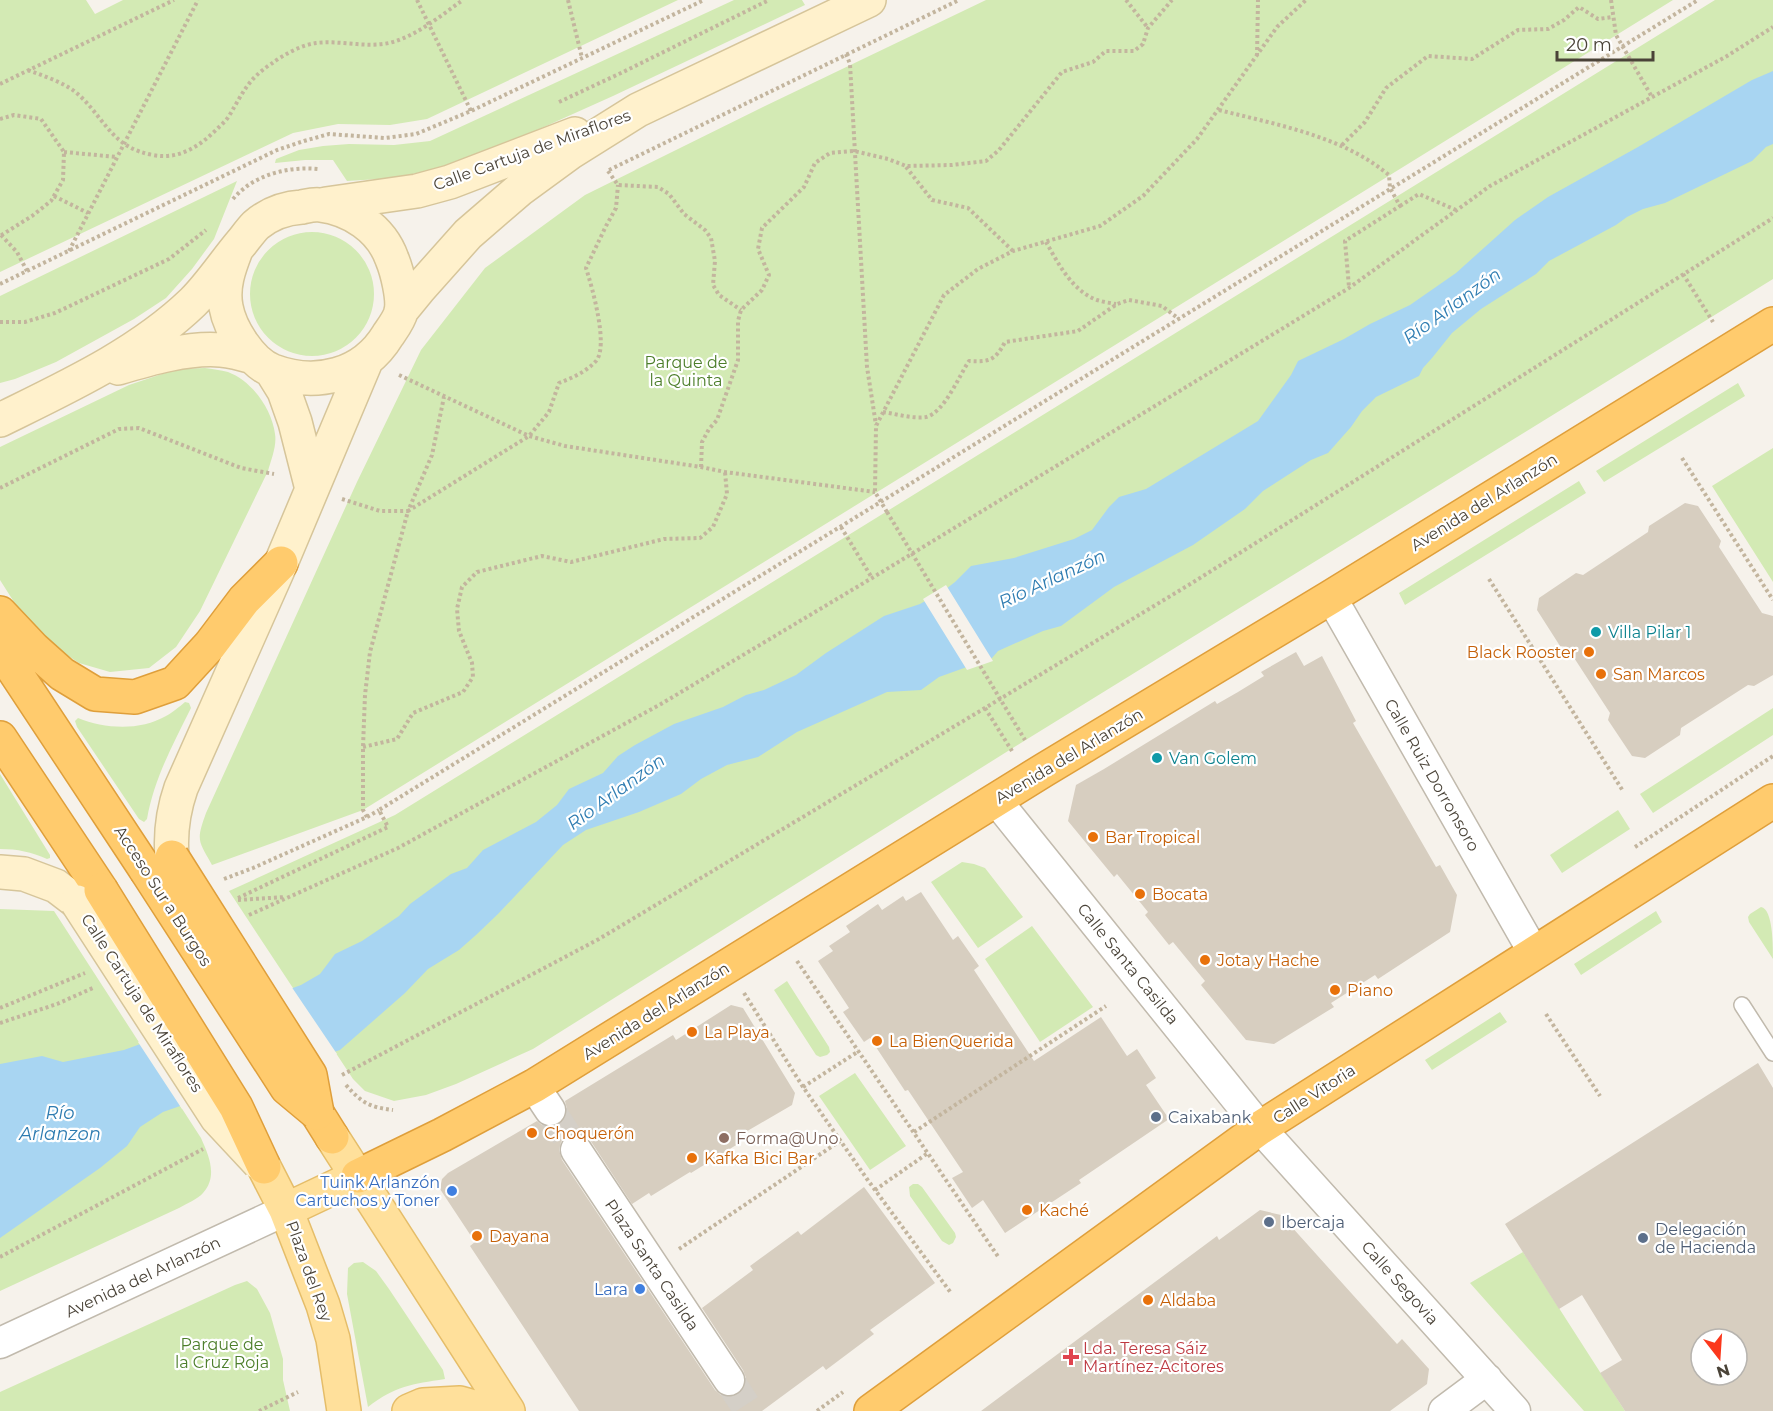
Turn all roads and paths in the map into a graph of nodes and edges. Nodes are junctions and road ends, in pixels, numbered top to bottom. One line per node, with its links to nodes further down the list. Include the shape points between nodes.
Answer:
1 (174, 0): 24 (path)
2 (198, 0): 31 (path)
3 (417, 0): 16 (path)
4 (463, 0): 16 (path)
5 (568, 0): 23 (path)
6 (704, 0): 23 (path)
7 (869, 0): 27 (main road, Calle Cartuja de Miraflores)
8 (959, 0): 21 (path)
9 (1126, 0): 18 (path)
10 (1172, 0): 18 (path)
11 (1258, 0): 22 (path)
12 (1306, 0): 22 (path, via 1277,27)
13 (1611, 0): 15 (path)
14 (1698, 0): 20 (path)
15 (1613, 17): 20 (path, via 1616,35); 32 (path, via 1598,19 1579,8 1548,29 1518,30 1472,58 1428,56 1386,88 1365,122)
16 (429, 24): 29 (path); 31 (path, via 388,43 315,43 290,53 254,77 228,118 188,151 168,157)
17 (1773, 27): 26 (path)
18 (1148, 28): 36 (path, via 1143,44 1134,51 1106,51 1094,62 1062,72 986,161)
19 (842, 45): 21 (path)
20 (1623, 46): 26 (path); 40 (path)
21 (846, 54): 33 (path, via 850,64); 37 (path)
22 (1257, 57): 28 (path)
23 (582, 58): 29 (path)
24 (28, 70): 25 (path); 31 (path, via 59,82 80,96)
25 (0, 84)
26 (1652, 97): 44 (path, via 1490,186)
27 (639, 110): 42 (main road, Calle Cartuja de Miraflores, via 439,185); 58 (main road, Calle Cartuja de Miraflores, via 519,190 468,234)
28 (1219, 110): 32 (path); 48 (path, via 1197,140 1143,196 1100,226)
29 (471, 111): 50 (path, via 416,134 385,138 329,134 277,150)
30 (0, 119): 34 (path, via 14,115 41,119)
31 (123, 145): 35 (path)
32 (1342, 145): 40 (path, via 1374,162 1389,176)
33 (854, 151): 36 (path); 57 (path, via 830,153 814,162 804,187 762,228 758,249 769,275 762,290); 72 (path, via 867,367)
34 (64, 152): 35 (path); 41 (path, via 63,180)
35 (117, 157): 45 (path)
36 (906, 166): 51 (path, via 932,200 969,208)
37 (608, 171): 38 (path); 39 (path)
38 (599, 175)
39 (618, 185): 57 (path, via 658,187 705,230 711,238 715,261 713,285 719,295); 73 (path, via 616,208 586,268 602,344 598,360 559,383 549,412)
40 (1390, 188): 43 (path); 59 (path)
41 (54, 196): 45 (path); 47 (path)
42 (318, 205): 49 (main road, via 286,208 257,225); 58 (main road, via 346,211 371,226 389,249 399,276)
43 (1400, 206): 44 (path, via 1419,194); 55 (path, via 1345,242)
44 (1457, 210): 55 (path)
45 (88, 213): 50 (path)
46 (1773, 218): 53 (path)
47 (1, 236): 52 (path, via 17,252)
48 (1046, 242): 51 (path); 56 (path, via 1079,290 1096,300)
49 (236, 250): 63 (main road, via 226,277 226,306 236,334); 67 (main road, via 193,301 164,325 135,347)
50 (68, 251): 52 (path)
51 (1013, 251): 70 (path, via 978,269 944,295)
52 (27, 271): 54 (path)
53 (1683, 274): 61 (path); 91 (path, via 1192,583)
54 (0, 284)
55 (1349, 288): 85 (path)
56 (1117, 304): 59 (path, via 1129,300 1162,306); 70 (path, via 1078,331 1005,342 998,355 986,362 969,361 946,402 928,417)
57 (741, 310): 75 (path, via 738,360 717,420 702,442)
58 (401, 311): 62 (main road, via 382,345)
59 (1179, 319): 81 (path)
60 (1773, 324): 87 (highway, Avenida del Arlanzón)
61 (1716, 326)
62 (366, 361): 63 (main road, via 338,376 306,379); 80 (main road)
63 (262, 363): 67 (main road, via 221,350 180,353 128,365); 80 (main road, via 284,391)
64 (405, 365): 65 (path)
65 (399, 375): 66 (path); 68 (path)
66 (394, 385)
67 (62, 389): 69 (main road, via 32,400); 71 (main road)
68 (444, 397): 73 (path); 82 (path, via 432,455)
69 (0, 402)
70 (883, 412): 72 (path)
71 (0, 420)
72 (876, 426): 79 (path)
73 (529, 436): 75 (path, via 566,447); 82 (path)
74 (1682, 458): 88 (path)
75 (701, 467): 76 (path)
76 (725, 472): 79 (path); 94 (path, via 727,494 713,527 700,537 664,539 571,562 542,556 477,572 462,587 457,609 459,631 472,663 473,677 464,692 413,713 397,739)
77 (278, 475): 78 (path, via 241,468 139,428 119,429)
78 (0, 488)
79 (874, 492): 81 (path)
80 (326, 493): 82 (path, via 380,511); 84 (main road)
81 (881, 503): 83 (path); 93 (path, bridge)
82 (408, 512): 94 (path, via 370,652)
83 (841, 527): 85 (path); 99 (path)
84 (280, 563): 89 (highway, via 175,683 135,697 95,694 62,674); 101 (main road, via 174,807 170,834)
85 (872, 578): 99 (path, via 661,704 398,848 288,897 234,900 388,827)
86 (1489, 579): 96 (path)
87 (1331, 597): 97 (highway, Avenida del Arlanzón); 106 (street, Calle Ruiz Dorronsoro)
88 (1773, 600)
89 (0, 613)
90 (0, 649): 101 (highway, Acceso Sur a Burgos)
91 (985, 708): 95 (path); 105 (path)
92 (0, 738): 104 (highway)
93 (1025, 740)
94 (363, 747): 100 (path, via 363,810)
95 (1017, 759)
96 (1623, 790)
97 (996, 800): 119 (street, Calle Santa Casilda); 125 (highway, Avenida del Arlanzón, via 542,1098 442,1135)
98 (1773, 801): 106 (highway, Calle Vitoria)
99 (380, 810): 100 (path)
100 (367, 817): 103 (path)
101 (159, 863): 118 (highway, Acceso Sur a Burgos, bridge, via 310,1075)
102 (0, 872): 104 (main road, Calle Cartuja de Miraflores, via 24,874)
103 (222, 880)
104 (89, 896): 124 (highway, bridge, via 236,1107)
105 (598, 939)
106 (1534, 953): 119 (highway, Calle Vitoria)
107 (794, 955): 114 (path)
108 (92, 970): 112 (path)
109 (740, 988): 116 (path)
110 (1742, 1005): 115 (lane)
111 (1106, 1006): 120 (path)
112 (0, 1008)
113 (1546, 1014): 117 (path)
114 (858, 1051): 116 (path); 120 (path)
115 (1773, 1053)
116 (803, 1087): 121 (path)
117 (1600, 1096)
118 (325, 1125): 125 (main road)
119 (1260, 1128): 132 (street, Calle Segovia); 140 (highway, Calle Vitoria)
120 (914, 1132): 123 (path)
121 (840, 1141): 126 (path); 129 (path)
122 (576, 1150): 129 (street, Plaza Santa Casilda)
123 (928, 1154): 126 (path); 128 (path)
124 (264, 1167): 127 (main road)
125 (358, 1176): 127 (main road, Plaza del Rey); 139 (main road)
126 (875, 1190): 130 (path)
127 (286, 1210): 131 (street, Avenida del Arlanzón); 136 (main road, Plaza del Rey, via 333,1339)
128 (999, 1258)
129 (653, 1266): 133 (street, Plaza Santa Casilda)
130 (951, 1293)
131 (0, 1343)
132 (1487, 1379): 141 (street); 142 (street, Calle Segovia)
133 (729, 1380)
134 (298, 1392): 135 (path)
135 (259, 1411)
136 (344, 1411)
137 (409, 1411): 138 (main road, via 423,1405 460,1404)
138 (488, 1411)
139 (508, 1411)
140 (872, 1411)
141 (1443, 1411)
142 (1515, 1411)

